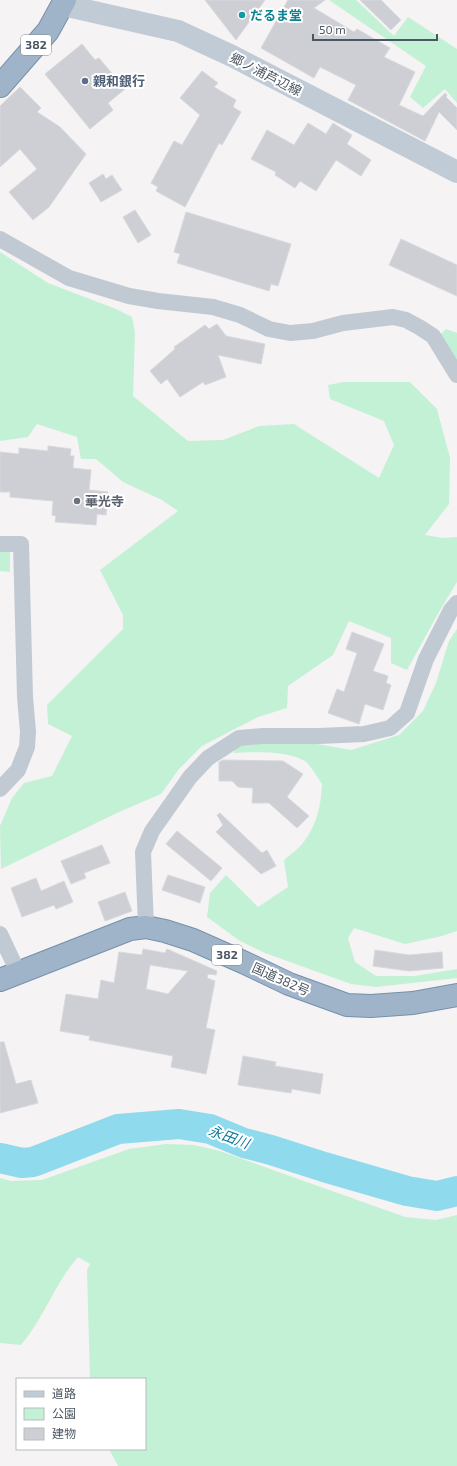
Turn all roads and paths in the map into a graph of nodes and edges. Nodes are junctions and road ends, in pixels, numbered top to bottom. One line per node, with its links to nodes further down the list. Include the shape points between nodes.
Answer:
1 (64, 3): 2 (highway, 382, via 48,30); 3 (main road, 郷ノ浦芦辺線, via 178,31 232,56)
2 (0, 86)
3 (457, 172)
4 (0, 239): 5 (street, via 69,278 129,296 213,307 240,315 269,329 290,333 393,317 406,320 433,336)
5 (457, 375)
6 (0, 544): 8 (street, via 21,544 28,732 18,770)
7 (457, 603): 9 (street, via 426,659 407,713 390,728 364,734 239,738 208,758 190,777 152,831 143,852)
8 (0, 789)
9 (146, 927): 11 (highway, 国道382号 / 382, via 130,929); 12 (highway, 国道382号 / 382, via 193,940 289,984 347,1005 412,1003)
10 (0, 934): 11 (street)
11 (9, 976)
12 (457, 995)

